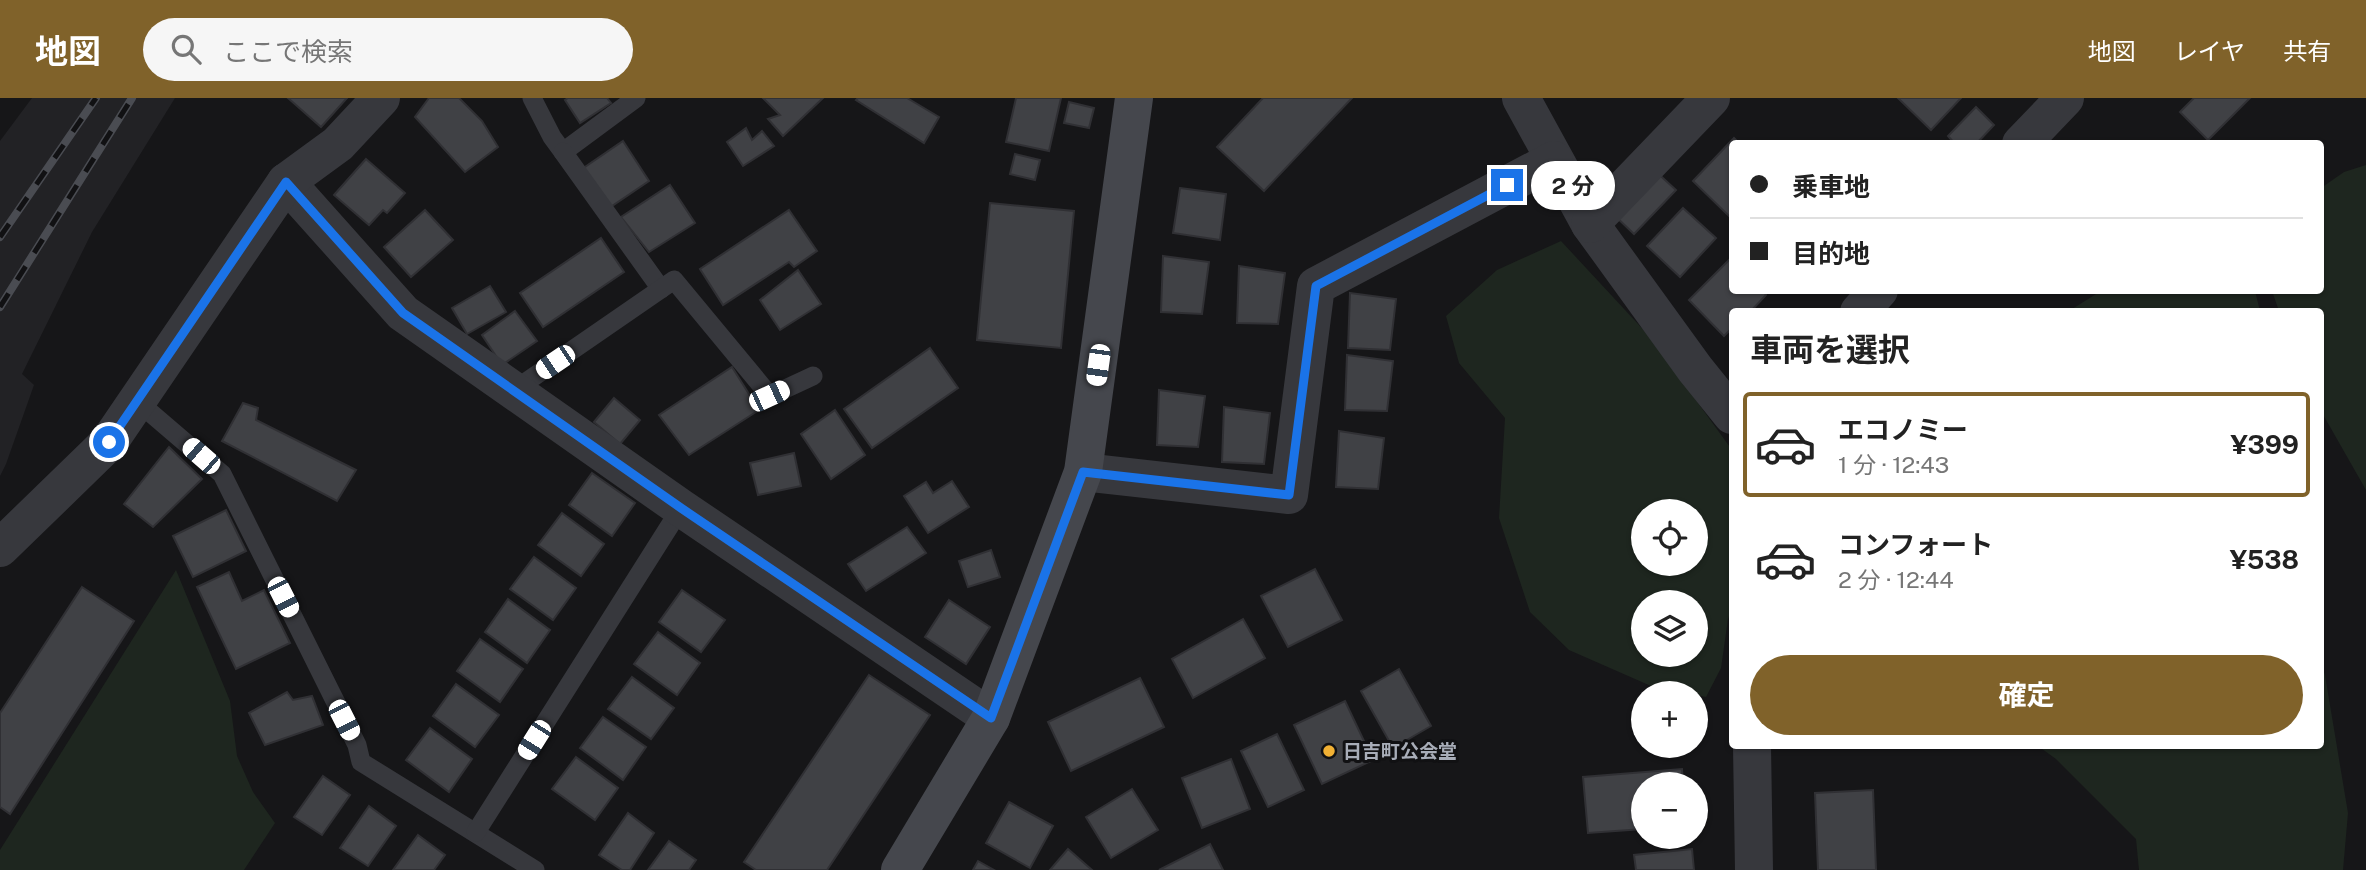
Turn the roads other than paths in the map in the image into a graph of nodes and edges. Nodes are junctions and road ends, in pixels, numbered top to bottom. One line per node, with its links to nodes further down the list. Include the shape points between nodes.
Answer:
1 (381, 98): 11 (street, via 338,144)
2 (532, 98): 9 (lane)
3 (636, 98): 9 (lane)
4 (1133, 98): 21 (street)
5 (1521, 98): 10 (street)
6 (1711, 98): 12 (street)
7 (2055, 101): 8 (street)
8 (2024, 140)
9 (563, 152): 13 (lane)
10 (1554, 160): 12 (street); 21 (street, via 1316,286 1289,495)
11 (286, 182): 18 (street, via 403,313); 19 (street)
12 (1590, 224): 16 (street)
13 (661, 289): 17 (lane, via 674,279 769,396); 18 (lane)
14 (1875, 294): 15 (street)
15 (1863, 308)
16 (1714, 367): 20 (street)
17 (813, 376)
18 (513, 391): 22 (street)
19 (138, 402): 23 (street, via 109,442); 26 (lane, via 222,474 357,745 360,762)
20 (1729, 407)
21 (1083, 472): 24 (street)
22 (681, 508): 24 (street); 26 (lane)
23 (0, 548)
24 (991, 718): 28 (street)
25 (1752, 749): 29 (street)
26 (476, 832): 27 (lane)
27 (535, 870)
28 (900, 870)
29 (1754, 870)

